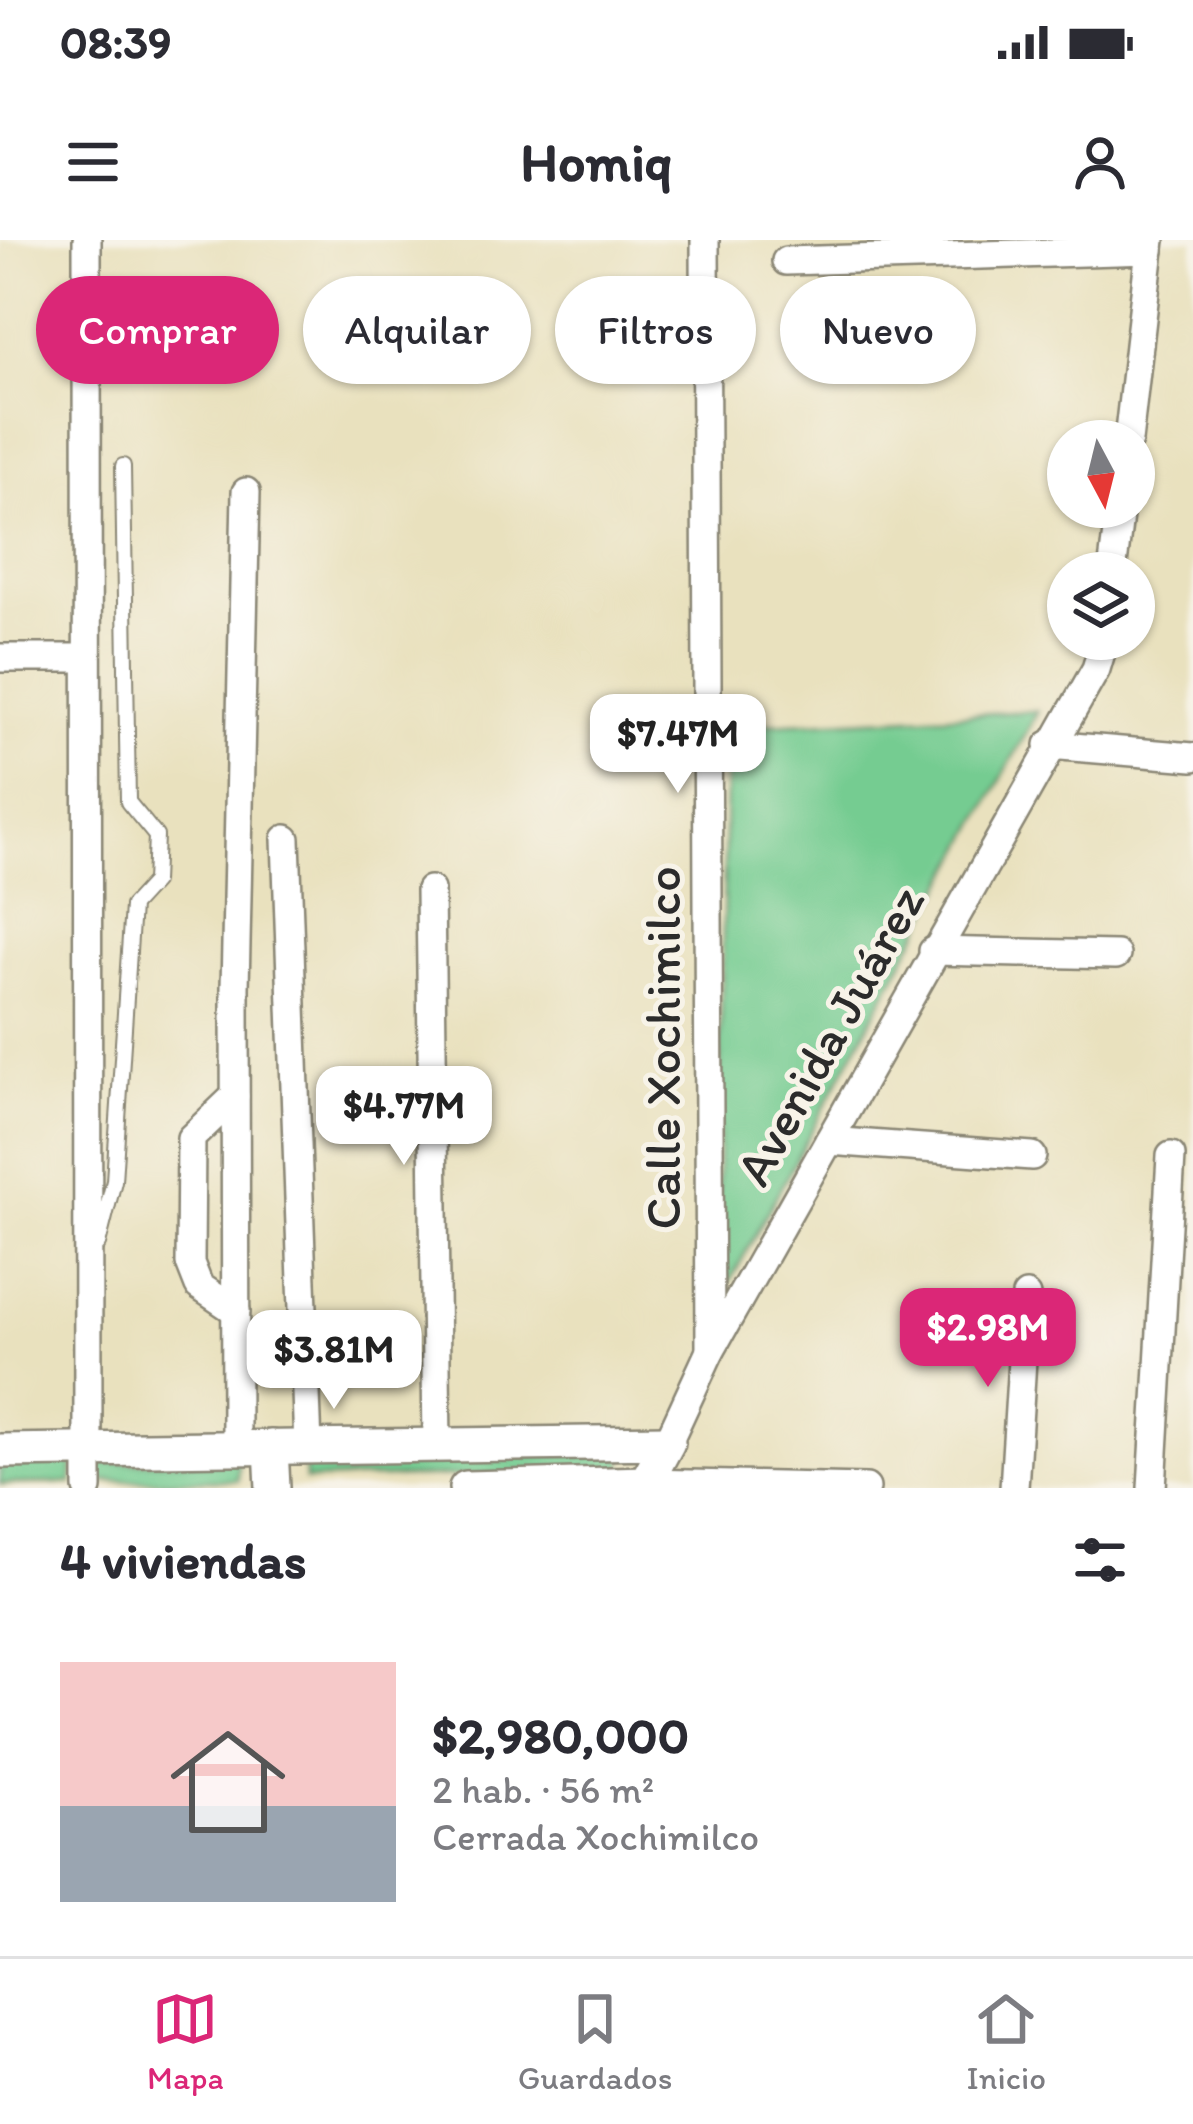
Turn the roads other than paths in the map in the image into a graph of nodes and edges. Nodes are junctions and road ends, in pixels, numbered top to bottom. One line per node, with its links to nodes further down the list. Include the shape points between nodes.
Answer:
1 (87, 240): 9 (street)
2 (705, 240): 24 (street, Calle Xochimilco)
3 (1150, 245): 4 (street); 5 (street)
4 (786, 261)
5 (1130, 420)
6 (123, 466): 21 (lane, via 128,802 156,836 154,882 133,906 114,1181)
7 (246, 492): 17 (street)
8 (0, 658): 9 (street)
9 (86, 658): 21 (street)
10 (1099, 660): 11 (street, Avenida Juárez)
11 (1049, 746): 12 (street); 15 (street, Avenida Juárez)
12 (1193, 758)
13 (286, 839): 28 (street)
14 (430, 890): 26 (street)
15 (934, 951): 16 (street); 18 (street, Avenida Juárez)
16 (1116, 955)
17 (235, 1096): 23 (street); 23 (street, via 191,1138 190,1263 199,1286)
18 (829, 1141): 19 (street); 24 (street, Avenida Juárez)
19 (1032, 1156)
20 (1171, 1156): 38 (street)
21 (88, 1284): 30 (street)
22 (1026, 1296): 37 (street)
23 (236, 1311): 29 (street)
24 (710, 1351): 25 (street, Avenida Juárez)
25 (668, 1442): 26 (street); 32 (street, Avenida Juárez)
26 (437, 1445): 28 (street)
27 (271, 1447): 28 (street); 29 (street); 34 (street)
28 (308, 1447)
29 (236, 1448): 30 (street)
30 (88, 1449): 31 (street); 33 (street)
31 (0, 1450)
32 (644, 1486): 35 (street); 36 (street)
33 (88, 1488)
34 (273, 1488)
35 (466, 1488)
36 (866, 1488)
37 (1014, 1488)
38 (1152, 1488)

